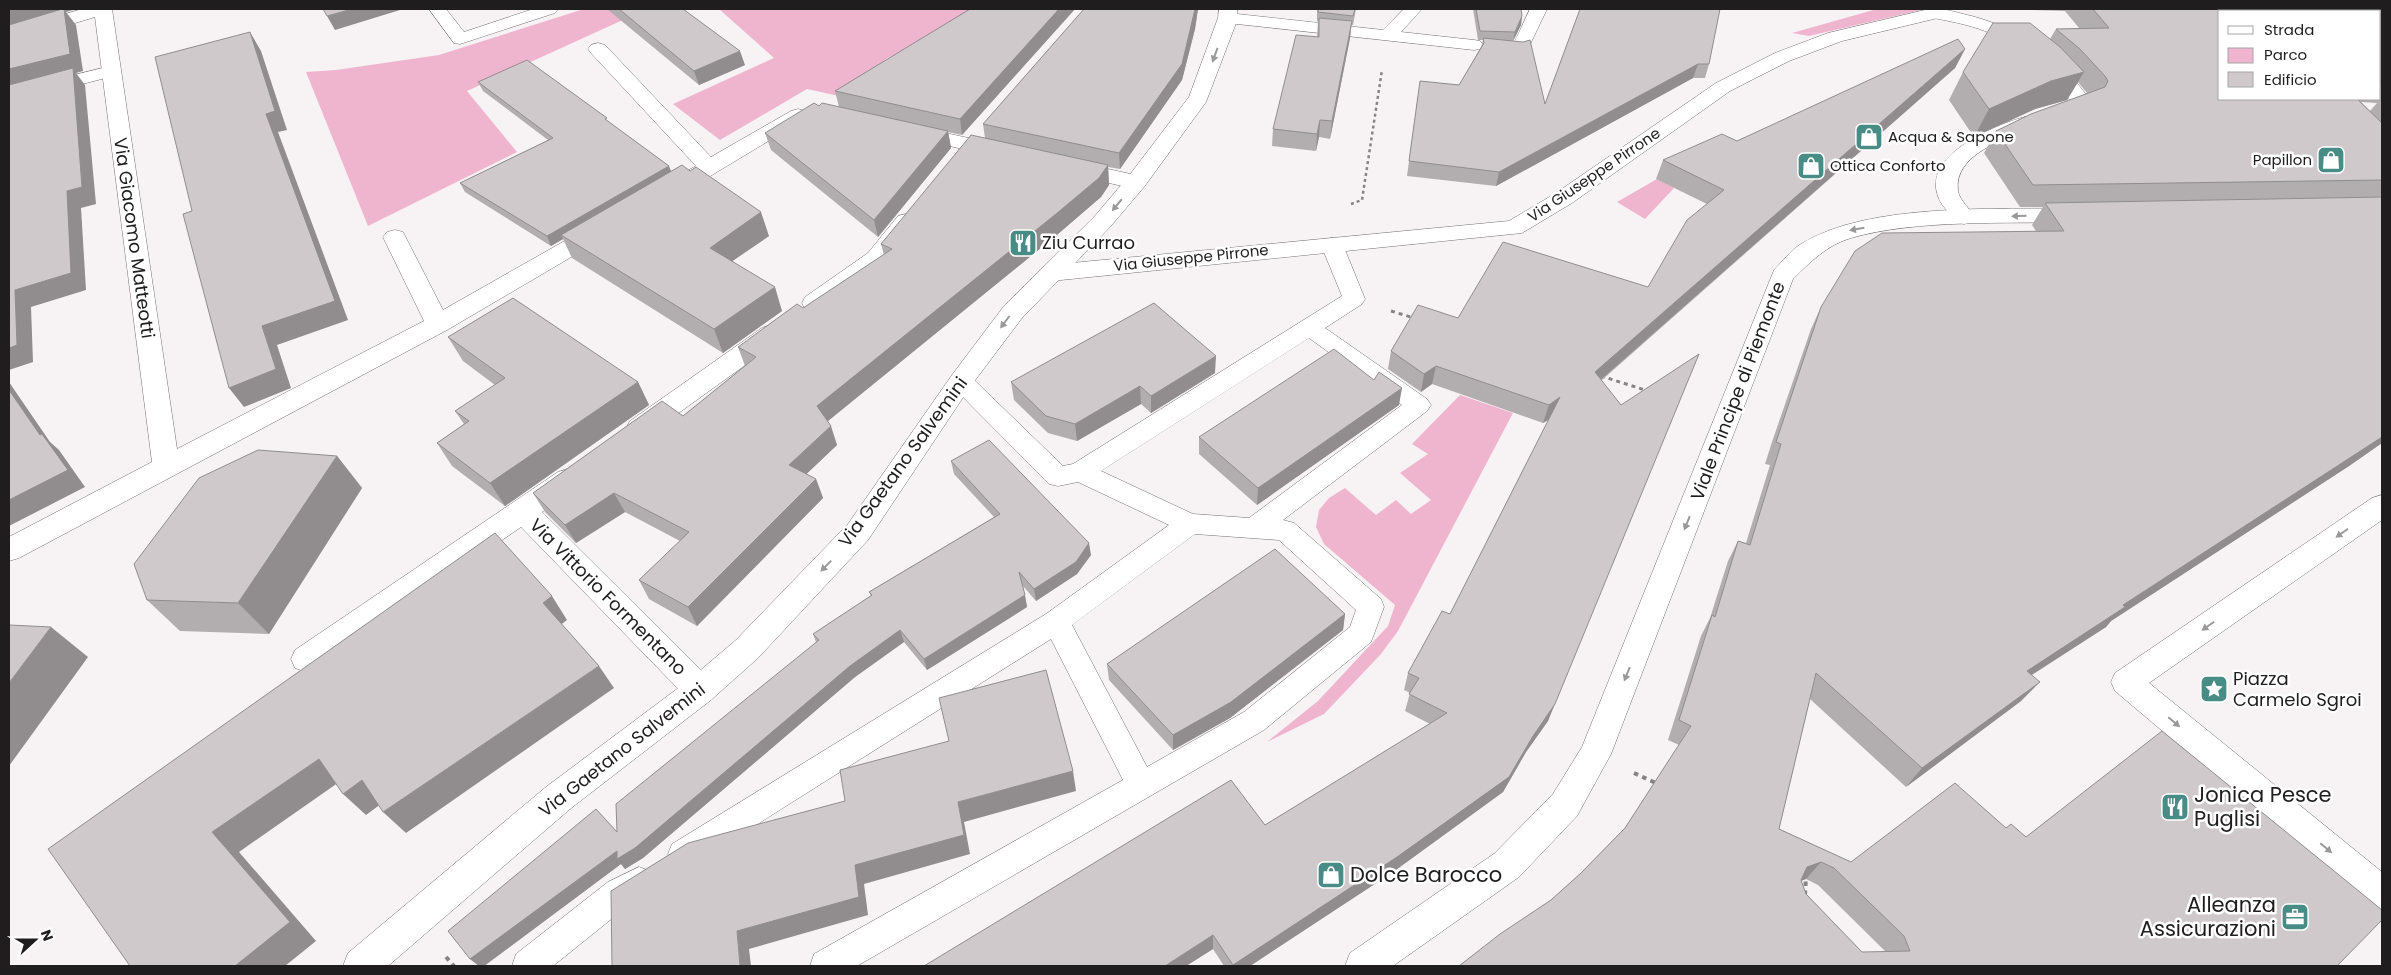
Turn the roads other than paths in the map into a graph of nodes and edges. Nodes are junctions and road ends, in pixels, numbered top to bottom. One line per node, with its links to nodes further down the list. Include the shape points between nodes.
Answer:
1 (102, 9): 9 (street); 11 (street, Via Giacomo Matteotti)
2 (437, 9): 3 (lane, via 460,38)
3 (549, 9)
4 (1538, 9): 8 (lane, via 1520,49)
5 (1412, 10): 8 (lane)
6 (1935, 13): 13 (lane, via 1992,27 2021,44 2067,84); 28 (street, Via Giuseppe Pirrone, via 1835,37 1782,57 1722,87 1564,198 1514,228)
7 (1228, 14): 8 (lane); 21 (street, Via Gaetano Salvemini, one-way to 21, via 1199,98)
8 (1387, 36)
9 (9, 37)
10 (598, 49): 19 (street)
11 (111, 70): 12 (lane); 35 (street, Via Giacomo Matteotti)
12 (9, 97)
13 (2083, 103): 25 (street, via 2051,112 1961,154 1948,173 1947,192)
14 (813, 109): 19 (street)
15 (893, 127): 16 (street)
16 (974, 137): 17 (street); 20 (street)
17 (1024, 157)
18 (1052, 163): 21 (street)
19 (709, 167): 22 (street)
20 (950, 167)
21 (1136, 182): 29 (street, Via Gaetano Salvemini, one-way to 29, via 1102,222)
22 (650, 202)
23 (919, 205): 33 (street, via 876,258)
24 (2104, 214): 25 (street, Viale Principe di Piemonte, one-way to 25)
25 (1964, 216): 50 (street, Viale Principe di Piemonte, one-way to 50, via 1911,220 1844,232 1808,250 1782,276 1595,754 1565,805 1507,865)
26 (616, 221): 30 (street)
27 (395, 237): 30 (street)
28 (1332, 245): 29 (street, Via Giuseppe Pirrone); 31 (lane, via 1354,299)
29 (1050, 273): 32 (street, Via Gaetano Salvemini, one-way to 32, via 1013,312)
30 (438, 324): 35 (street)
31 (1310, 328): 36 (lane); 40 (lane, via 1419,406)
32 (961, 381): 36 (lane, via 1058,477); 44 (street, Via Gaetano Salvemini, one-way to 44, via 858,532 747,649)
33 (617, 444)
34 (586, 467): 38 (street, Via Vittorio Formentano)
35 (166, 468): 41 (street)
36 (1080, 472): 39 (lane)
37 (2382, 506): 46 (street, one-way to 46, via 2126,682)
38 (523, 511): 43 (street); 44 (street, Via Vittorio Formentano)
39 (1190, 524): 40 (lane); 42 (lane)
40 (1255, 527): 45 (lane, via 1285,530 1371,607 1361,634 1254,721)
41 (9, 550)
42 (1056, 622): 45 (lane); 48 (lane, via 619,894)
43 (306, 659)
44 (700, 690): 47 (street, Via Gaetano Salvemini, via 558,798)
45 (1142, 786): 49 (lane)
46 (2382, 894)
47 (361, 966)
48 (528, 966)
49 (826, 966)
50 (1363, 966)

